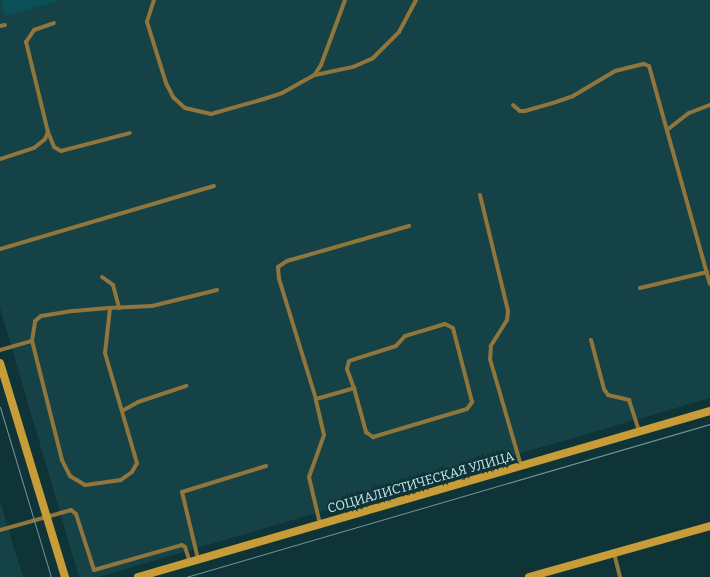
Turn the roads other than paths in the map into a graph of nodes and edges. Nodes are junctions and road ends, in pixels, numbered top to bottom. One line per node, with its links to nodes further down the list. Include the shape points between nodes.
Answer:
1 (154, 0): 5 (lane, via 147,22 159,67 173,97 185,108 211,114 225,111 282,93)
2 (345, 0): 5 (lane)
3 (416, 0): 5 (lane, via 399,32 373,58 353,67)
4 (54, 24): 9 (lane, via 34,30 26,42)
5 (315, 75)
6 (513, 105): 8 (lane, via 520,111 525,111 556,102 573,96 615,71 646,64 650,69)
7 (710, 105): 8 (lane, via 689,112)
8 (667, 130): 16 (lane)
9 (48, 132): 10 (lane, via 54,147 62,151); 11 (lane, via 34,148)
10 (130, 133)
11 (0, 159)
12 (214, 186): 15 (lane)
13 (480, 195): 34 (lane, via 508,311 507,320 491,346 490,359)
14 (408, 226): 29 (lane, via 287,261 278,267 278,279)
15 (0, 249)
16 (707, 272): 18 (lane); 19 (lane)
17 (102, 277): 22 (lane, via 113,285)
18 (710, 284)
19 (640, 288)
20 (217, 290): 22 (lane, via 152,306)
21 (110, 308): 22 (lane); 24 (lane, via 41,316 33,325); 30 (lane, via 105,349)
22 (119, 308)
23 (591, 340): 32 (lane, via 604,389 608,395 630,400)
24 (32, 341): 25 (lane); 30 (lane, via 62,460 75,482 98,485 120,480 135,468 137,463)
25 (0, 350)
26 (0, 363): 35 (main road)
27 (186, 386): 30 (lane, via 138,402)
28 (354, 388): 28 (lane, via 366,432 373,437 467,410 472,402 452,328 445,324 405,336 396,346 349,361 347,369); 29 (lane)
29 (316, 399): 36 (lane, via 324,434 308,477)
30 (122, 411)
31 (710, 411): 32 (main road, СОЦИАЛИСТИЧЕСКАЯ УЛИЦА)
32 (640, 432): 34 (main road, СОЦИАЛИСТИЧЕСКАЯ УЛИЦА)
33 (266, 466): 40 (lane, via 182,492)
34 (521, 466): 36 (main road, СОЦИАЛИСТИЧЕСКАЯ УЛИЦА)
35 (46, 516): 38 (lane); 40 (lane, via 68,510 74,511 94,570 182,545); 41 (main road)
36 (320, 524): 40 (main road, СОЦИАЛИСТИЧЕСКАЯ УЛИЦА)
37 (710, 526): 39 (main road)
38 (0, 530)
39 (614, 553): 43 (main road); 44 (lane)
40 (194, 561): 42 (main road, СОЦИАЛИСТИЧЕСКАЯ УЛИЦА)
41 (65, 577)
42 (138, 577)
43 (529, 577)
44 (620, 577)

